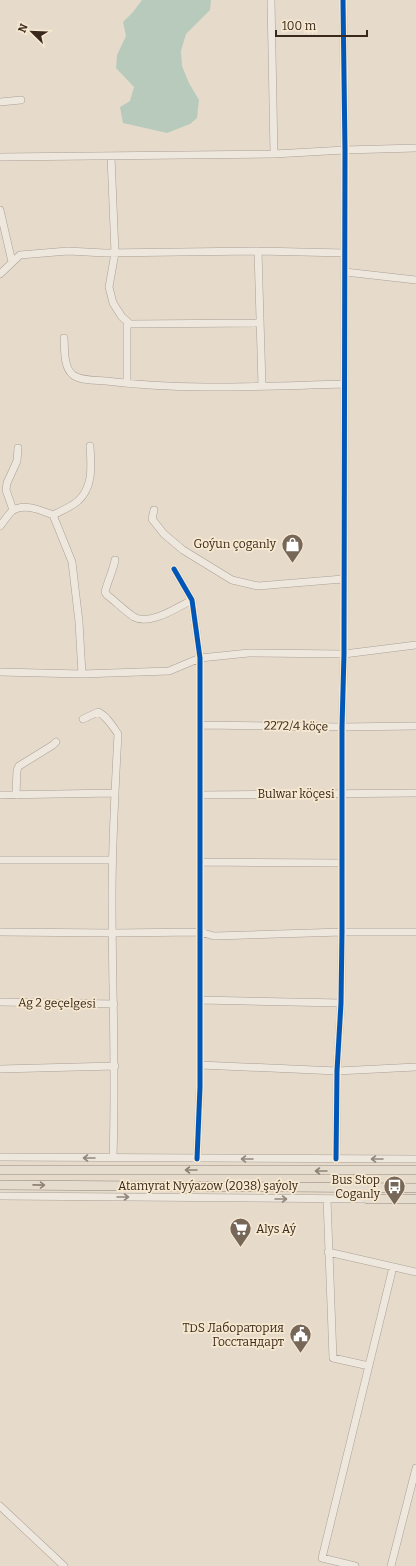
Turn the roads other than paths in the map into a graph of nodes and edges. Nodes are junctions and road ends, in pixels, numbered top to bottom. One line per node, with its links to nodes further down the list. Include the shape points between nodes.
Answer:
1 (271, 0): 7 (street)
2 (343, 0): 6 (street)
3 (22, 100): 4 (street)
4 (0, 102)
5 (416, 148): 6 (street)
6 (345, 150): 7 (street); 13 (street)
7 (274, 154): 8 (street)
8 (111, 156): 9 (street); 12 (street)
9 (0, 157)
10 (0, 210): 14 (street)
11 (258, 251): 12 (street); 13 (street); 19 (street)
12 (115, 253): 14 (street, via 68,251 20,255); 18 (street, via 109,287 113,303)
13 (345, 253): 15 (street)
14 (12, 262): 16 (street)
15 (345, 272): 17 (street); 22 (street)
16 (0, 274)
17 (416, 280)
18 (128, 322): 19 (street); 21 (street)
19 (260, 323): 23 (street)
20 (64, 338): 21 (street, via 67,368 73,375)
21 (127, 383): 23 (street, via 211,388)
22 (344, 384): 23 (street); 32 (street)
23 (262, 386)
24 (90, 446): 28 (street, via 91,474 88,486 78,500)
25 (18, 448): 26 (street, via 17,461 6,490)
26 (13, 510): 28 (street, via 33,508); 29 (street)
27 (154, 510): 32 (street, via 152,519 164,534 183,550 232,580 258,586)
28 (53, 515): 38 (street, via 72,562 80,622)
29 (0, 526)
30 (115, 560): 33 (street, via 105,592 135,617 158,617)
31 (174, 569): 33 (street)
32 (343, 579): 35 (street)
33 (192, 600): 36 (street)
34 (416, 645): 35 (street)
35 (344, 654): 36 (street, via 249,653); 42 (street)
36 (200, 658): 38 (street, via 169,671); 40 (street)
37 (0, 672): 38 (street)
38 (82, 674)
39 (83, 719): 45 (street, via 101,713 118,734)
40 (200, 725): 42 (street, 2272/4 köçe); 49 (street)
41 (416, 726): 42 (street, 2272/4 köçe)
42 (342, 727): 46 (street)
43 (56, 742): 48 (street, via 19,766)
44 (416, 793): 46 (street, Bulwar köçesi)
45 (115, 794): 48 (street); 51 (street)
46 (342, 794): 49 (street, Bulwar köçesi); 53 (street)
47 (0, 795): 48 (street)
48 (16, 795)
49 (200, 795): 52 (street)
50 (0, 860): 51 (street)
51 (113, 860): 58 (street)
52 (200, 862): 53 (street); 55 (street)
53 (341, 863): 56 (street)
54 (0, 932): 58 (street)
55 (200, 932): 56 (street, via 214,936); 58 (street); 59 (street)
56 (342, 932): 57 (street); 61 (street)
57 (416, 932)
58 (113, 933): 62 (street)
59 (200, 1000): 61 (street); 63 (street)
60 (0, 1002): 62 (street, Ag 2 geçelgesi)
61 (341, 1003): 67 (street)
62 (114, 1004): 64 (street)
63 (200, 1065): 67 (street); 70 (street)
64 (115, 1066): 66 (street); 69 (street)
65 (416, 1067): 67 (street)
66 (0, 1069)
67 (336, 1071): 71 (street)
68 (0, 1157): 69 (street, one-way to 68)
69 (114, 1158): 70 (street)
70 (197, 1159): 71 (street, one-way to 70)
71 (336, 1159): 72 (street, one-way to 71)
72 (416, 1160)
73 (0, 1170): 74 (main road, Atamyrat Nyýazow (2038) şaýoly, one-way to 73)
74 (416, 1170)
75 (0, 1185): 76 (main road, Atamyrat Nyýazow (2038) şaýoly, one-way to 76)
76 (341, 1187): 77 (main road, Atamyrat Nyýazow (2038) şaýoly); 80 (main road)
77 (416, 1188)
78 (0, 1196): 79 (street, one-way to 79)
79 (327, 1199): 80 (street); 82 (street)
80 (368, 1199): 81 (main road)
81 (416, 1199)
82 (328, 1252): 83 (street); 85 (street, via 333,1358)
83 (393, 1267): 84 (street); 85 (street)
84 (416, 1272)
85 (369, 1366): 89 (street, via 322,1558)
86 (416, 1468): 90 (street)
87 (0, 1506): 88 (street)
88 (64, 1566)
89 (355, 1566)
90 (391, 1566)

